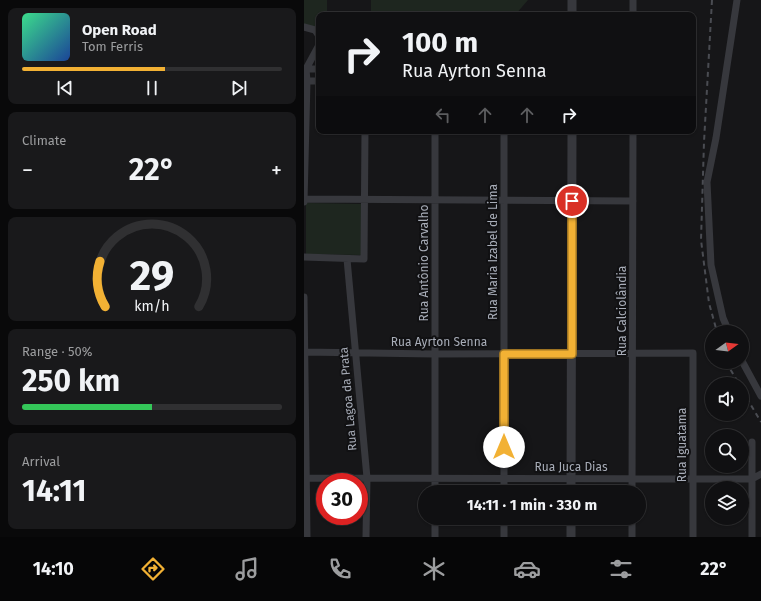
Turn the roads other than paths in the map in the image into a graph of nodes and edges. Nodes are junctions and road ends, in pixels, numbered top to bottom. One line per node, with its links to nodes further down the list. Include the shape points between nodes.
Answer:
1 (572, 0): 4 (street)
2 (633, 0): 5 (street)
3 (737, 0): 28 (street, via 716,138 706,182 712,265)
4 (572, 12)
5 (633, 12)
6 (304, 27): 7 (street)
7 (316, 32)
8 (316, 51): 9 (street)
9 (306, 69): 10 (street); 11 (street)
10 (316, 69)
11 (307, 81): 12 (street); 18 (street)
12 (316, 81)
13 (365, 134): 19 (street)
14 (435, 134): 20 (street, Rua Antônio Carvalho)
15 (504, 134): 21 (street, Rua Maria Izabel de Lima)
16 (572, 134): 22 (street)
17 (633, 134): 23 (street, Rua Calciolândia)
18 (304, 199): 19 (street); 24 (street)
19 (364, 199): 20 (street); 26 (street, via 364,259)
20 (435, 200): 21 (street); 33 (street, Rua Antônio Carvalho)
21 (504, 200): 22 (street); 34 (street, Rua Maria Izabel de Lima)
22 (572, 201): 23 (street); 35 (street)
23 (633, 201): 31 (street, Rua Calciolândia)
24 (304, 203)
25 (304, 257): 26 (street)
26 (347, 259): 30 (street, Rua Lagoa da Prata)
27 (304, 297): 29 (street)
28 (726, 325)
29 (305, 352): 30 (street, Rua Ayrton Senna); 41 (street)
30 (355, 353): 33 (street, Rua Ayrton Senna); 39 (street, Rua Lagoa da Prata)
31 (633, 353): 32 (street, Rua Ayrton Senna); 35 (street, Rua Ayrton Senna); 47 (street, Rua Calciolândia)
32 (693, 353): 48 (street, Rua Iguatama)
33 (434, 354): 34 (street, Rua Ayrton Senna); 44 (street, Rua Antônio Carvalho)
34 (504, 354): 35 (street, Rua Ayrton Senna); 45 (street, Rua Maria Izabel de Lima)
35 (572, 354): 46 (street)
36 (746, 369): 37 (street)
37 (761, 396)
38 (752, 442): 49 (street)
39 (367, 473)
40 (761, 474): 49 (street)
41 (305, 478): 42 (street, Rua Juca Dias); 61 (street)
42 (316, 478)
43 (368, 478): 44 (street, Rua Juca Dias)
44 (435, 478): 45 (street, Rua Juca Dias); 50 (street, Rua Antônio Carvalho)
45 (504, 478): 46 (street, Rua Juca Dias); 51 (street, Rua Maria Izabel de Lima)
46 (572, 478): 47 (street, Rua Juca Dias); 52 (street)
47 (632, 479): 48 (street, Rua Juca Dias); 53 (street, Rua Calciolândia)
48 (693, 479): 49 (street, Rua Juca Dias); 67 (street, Rua Iguatama)
49 (752, 479): 55 (street)
50 (435, 485)
51 (504, 485)
52 (572, 485)
53 (632, 485)
54 (761, 514): 55 (street)
55 (752, 515): 68 (street)
56 (366, 525): 62 (street, Rua Lagoa da Prata)
57 (435, 525): 63 (street)
58 (504, 525): 64 (street)
59 (571, 525): 65 (street)
60 (632, 525): 66 (street)
61 (306, 537)
62 (366, 537)
63 (435, 537)
64 (504, 537)
65 (571, 537)
66 (632, 537)
67 (693, 537)
68 (752, 537)

